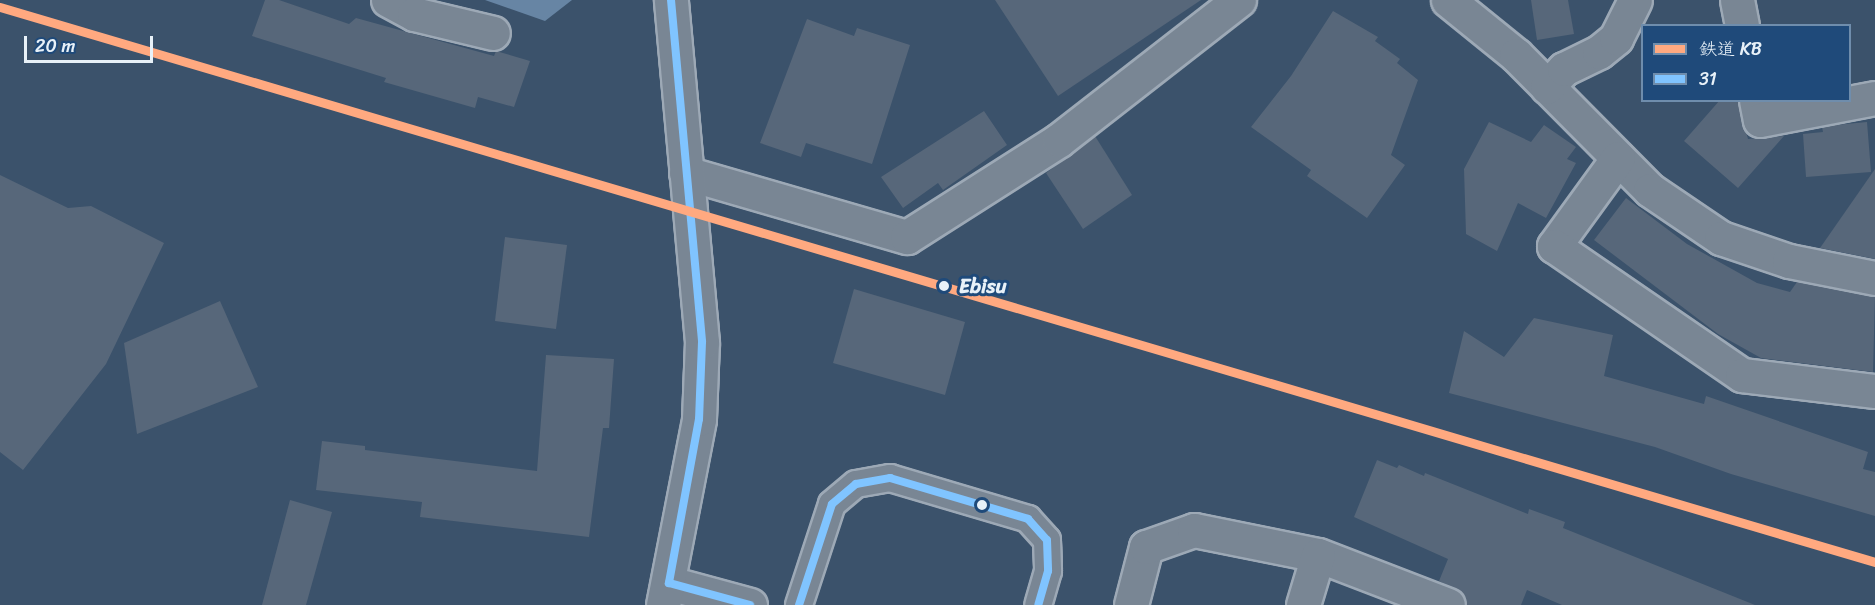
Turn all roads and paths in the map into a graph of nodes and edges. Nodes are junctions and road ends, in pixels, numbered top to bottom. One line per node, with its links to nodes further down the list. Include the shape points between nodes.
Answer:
1 (388, 0): 8 (street, via 414,14)
2 (671, 0): 13 (street)
3 (1239, 0): 13 (street, via 1059,140 907,237)
4 (1448, 0): 9 (street, via 1516,55)
5 (1635, 0): 9 (street, via 1616,38 1599,52 1563,69)
6 (1737, 0): 7 (street)
7 (1742, 24)
8 (493, 33)
9 (1547, 87): 12 (street)
10 (1875, 98): 11 (street, via 1760,120)
11 (1756, 102)
12 (1618, 158): 14 (street, via 1650,190 1721,238 1789,261); 15 (street, via 1554,246 1742,375)
13 (686, 173): 17 (street, via 701,364 699,418)
14 (1875, 278)
15 (1875, 391)
16 (1318, 555): 21 (street, via 1194,530 1146,547); 22 (street); 23 (street)
17 (666, 594): 18 (street)
18 (750, 605)
19 (799, 605): 20 (lane, via 832,504 856,484 890,477 1028,519 1047,540 1048,571)
20 (1038, 605)
21 (1131, 605)
22 (1304, 605)
23 (1448, 605)

